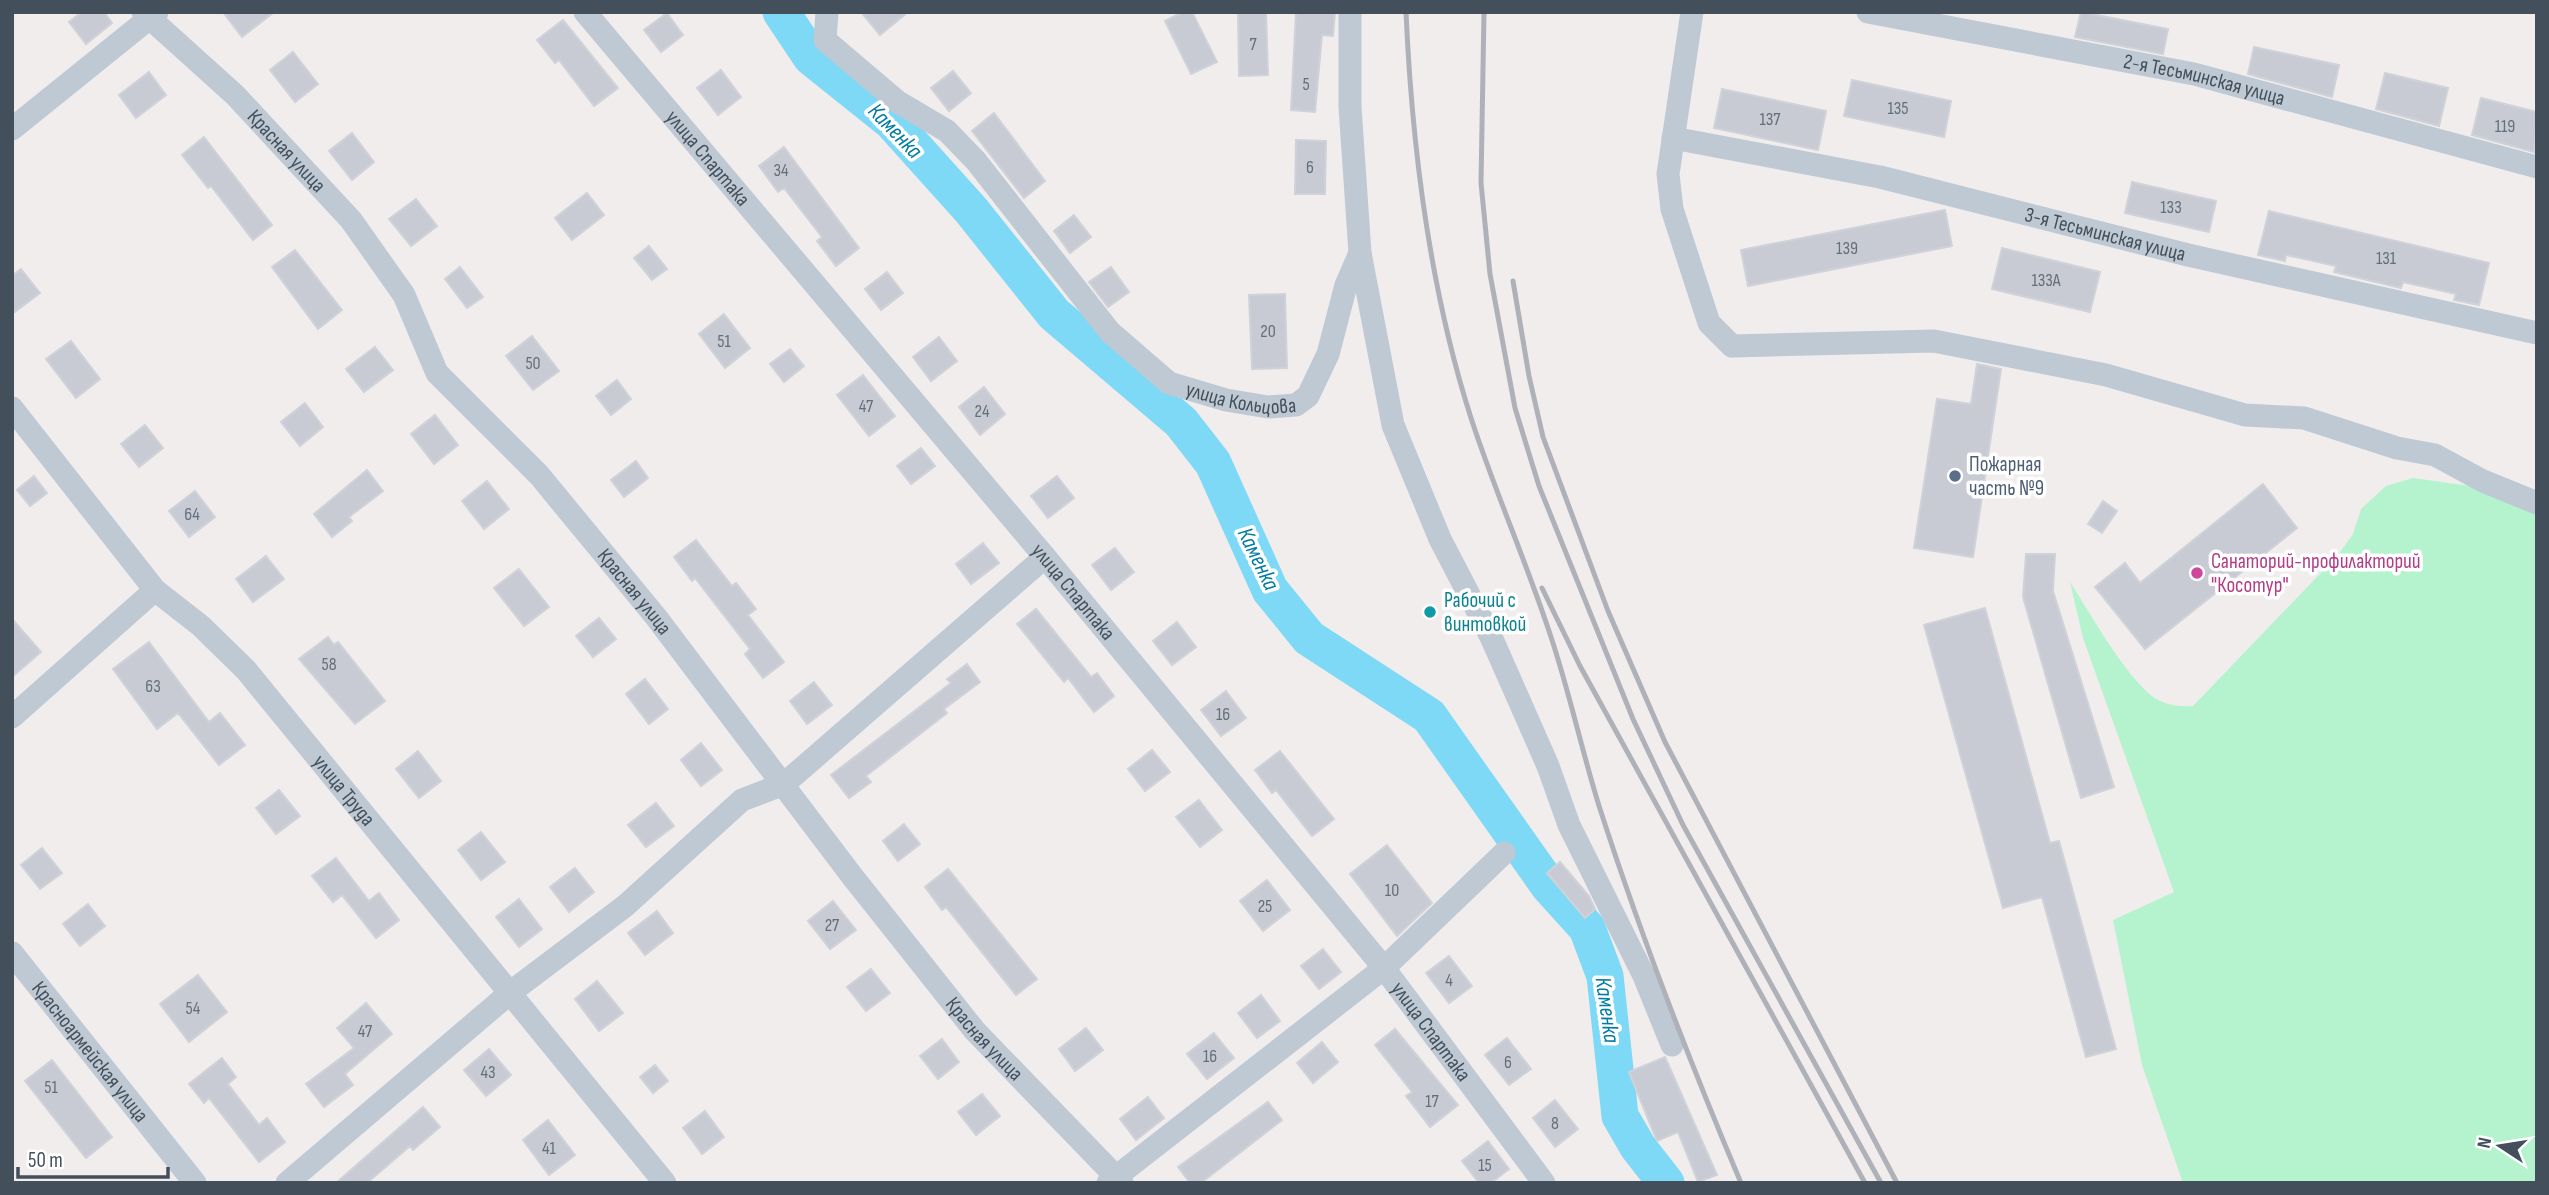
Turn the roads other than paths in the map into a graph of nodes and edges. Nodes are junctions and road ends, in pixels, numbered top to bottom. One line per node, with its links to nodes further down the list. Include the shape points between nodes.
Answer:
1 (585, 12): 14 (street, улица Спартака)
2 (827, 12): 10 (street, улица Кольцова, via 825,40 898,102 947,131 976,161 1110,332 1169,383 1226,400 1268,407 1296,405 1308,396 1328,354 1346,285)
3 (1350, 12): 10 (street, улица Кольцова, via 1350,107)
4 (1692, 12): 8 (street)
5 (1868, 12): 9 (street, 2-я Тесьминская улица, via 2194,74)
6 (150, 14): 7 (street); 17 (street, Красная улица, via 235,95 351,220 404,295 437,373 539,475)
7 (12, 129)
8 (1673, 138): 11 (street, 3-я Тесьминская улица, via 1880,177 2188,255); 13 (street, via 1668,174 1671,209 1709,323 1732,346 1934,341 2106,375 2245,415 2304,418 2397,448 2435,455)
9 (2537, 167)
10 (1360, 253): 22 (street, via 1393,425 1440,539 1492,639 1569,825 1644,976)
11 (2537, 333)
12 (12, 408): 15 (street, улица Труда)
13 (2537, 503)
14 (1045, 556): 17 (street); 20 (street, улица Спартака)
15 (155, 590): 16 (street); 21 (street, улица Труда, via 246,670)
16 (12, 717)
17 (784, 784): 21 (street, via 742,800 625,906); 23 (street, Красная улица, via 975,1031)
18 (1504, 853): 20 (street)
19 (12, 953): 24 (street, Красноармейская улица)
20 (1384, 968): 23 (street); 27 (street, улица Спартака)
21 (511, 992): 25 (street); 26 (street, улица Труда)
22 (1672, 1045)
23 (1115, 1180)
24 (195, 1183)
25 (287, 1183)
26 (666, 1183)
27 (1545, 1183)

